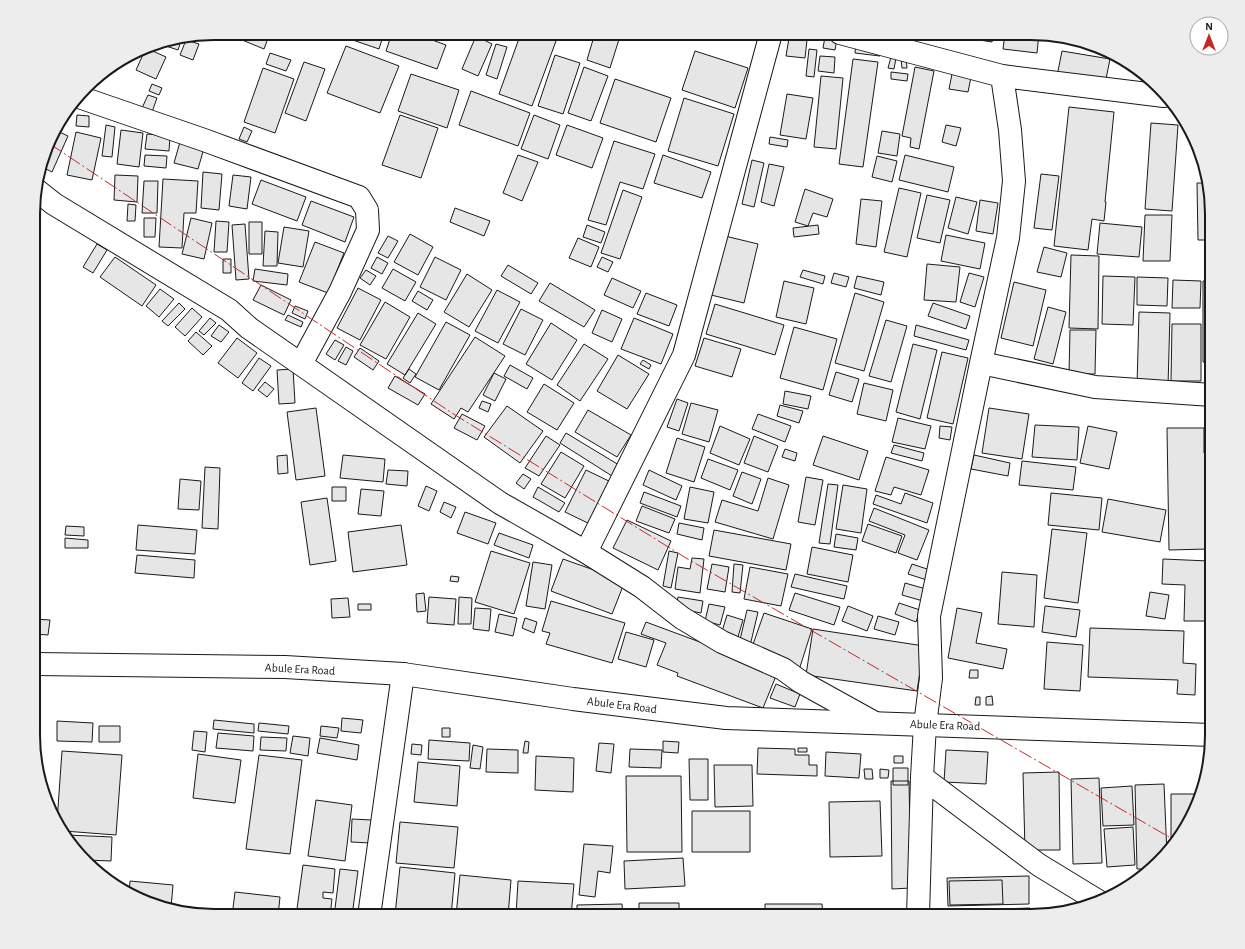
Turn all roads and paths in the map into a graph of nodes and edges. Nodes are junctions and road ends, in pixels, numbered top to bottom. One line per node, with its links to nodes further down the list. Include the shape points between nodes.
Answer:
1 (769, 40): 10 (street, via 684,355)
2 (866, 40): 3 (street)
3 (1002, 76): 4 (street); 7 (street, via 1014,180 1008,238)
4 (1158, 95)
5 (83, 99): 8 (street, via 359,197 367,210 368,230 340,292)
6 (41, 194): 8 (street, via 229,310 249,328)
7 (981, 363): 9 (street, via 1095,387); 14 (street, via 929,616 931,678)
8 (302, 364): 10 (street, via 500,503)
9 (1205, 395)
10 (586, 552): 13 (street, via 642,586 700,630 783,669 801,682)
11 (40, 664): 12 (street, Abule Era Road, via 285,667)
12 (403, 674): 13 (street, Abule Era Road, via 726,718); 18 (street)
13 (875, 723): 14 (street, Abule Era Road)
14 (925, 724): 15 (street, Abule Era Road); 16 (street)
15 (1205, 735)
16 (922, 777): 17 (street, via 1040,865); 19 (street)
17 (1094, 898)
18 (370, 909)
19 (918, 909)

